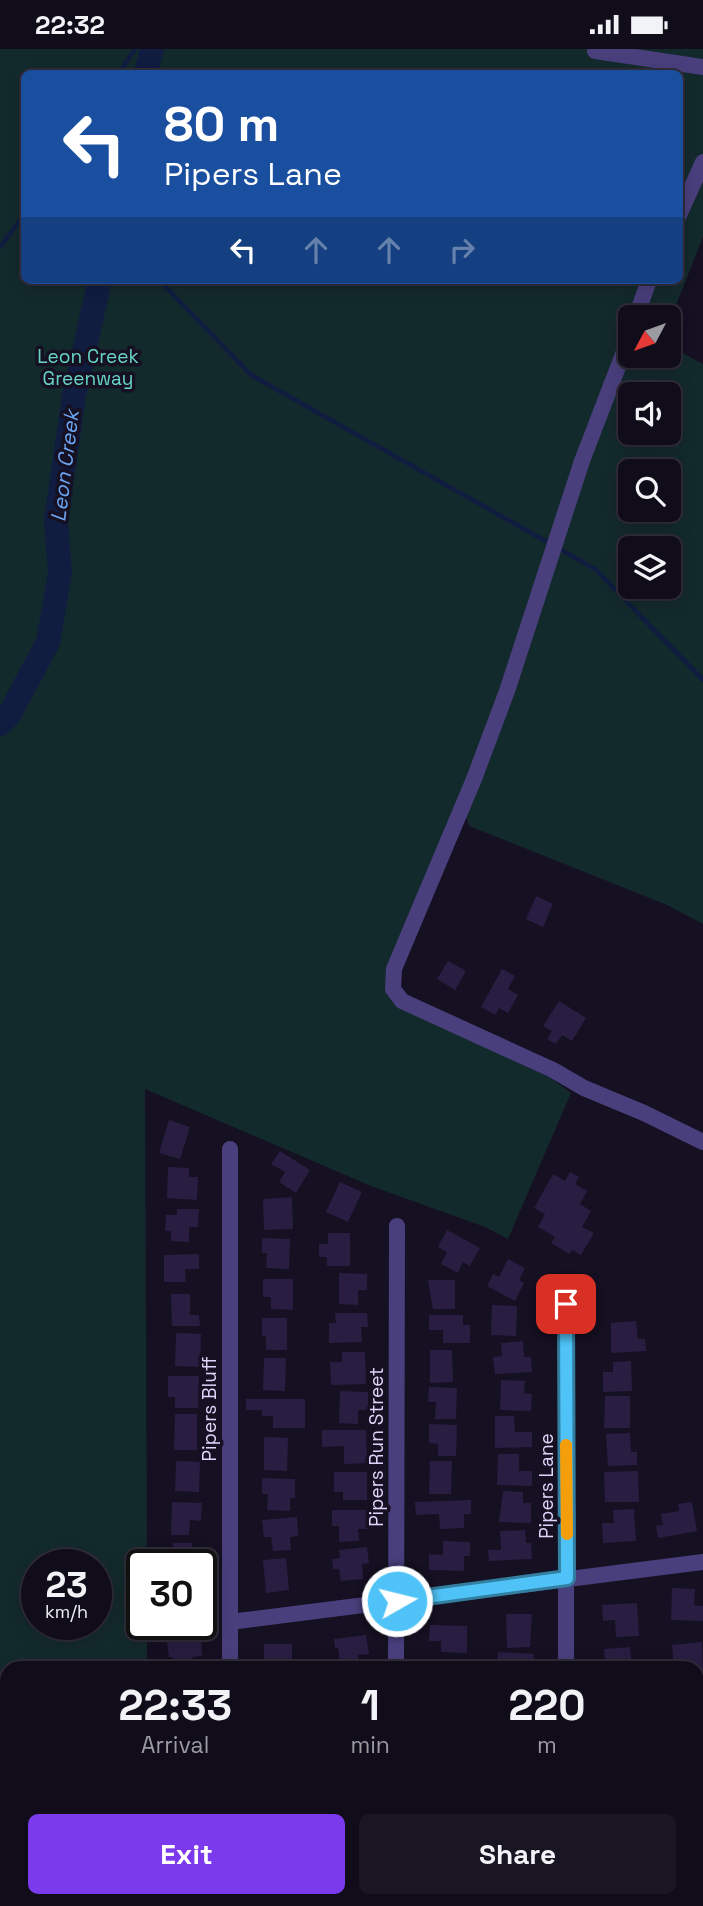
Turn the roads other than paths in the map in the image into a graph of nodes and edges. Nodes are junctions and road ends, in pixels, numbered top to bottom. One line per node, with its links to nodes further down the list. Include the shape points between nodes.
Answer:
1 (595, 51): 2 (street)
2 (703, 67)
3 (703, 162): 4 (street)
4 (683, 206)
5 (648, 284): 6 (street)
6 (640, 305)
7 (618, 367): 8 (street, via 582,461 508,691 394,969 393,989 401,1001)
8 (703, 1142)
9 (230, 1149): 15 (street, Pipers Bluff)
10 (397, 1226): 14 (street, Pipers Run Street)
11 (566, 1304): 13 (street, Pipers Lane)
12 (703, 1562): 13 (street)
13 (567, 1578): 14 (street); 18 (street, Pipers Lane)
14 (397, 1601): 15 (street); 17 (street, Pipers Run Street)
15 (230, 1622): 16 (street, Pipers Bluff)
16 (230, 1661)
17 (396, 1661)
18 (566, 1661)

